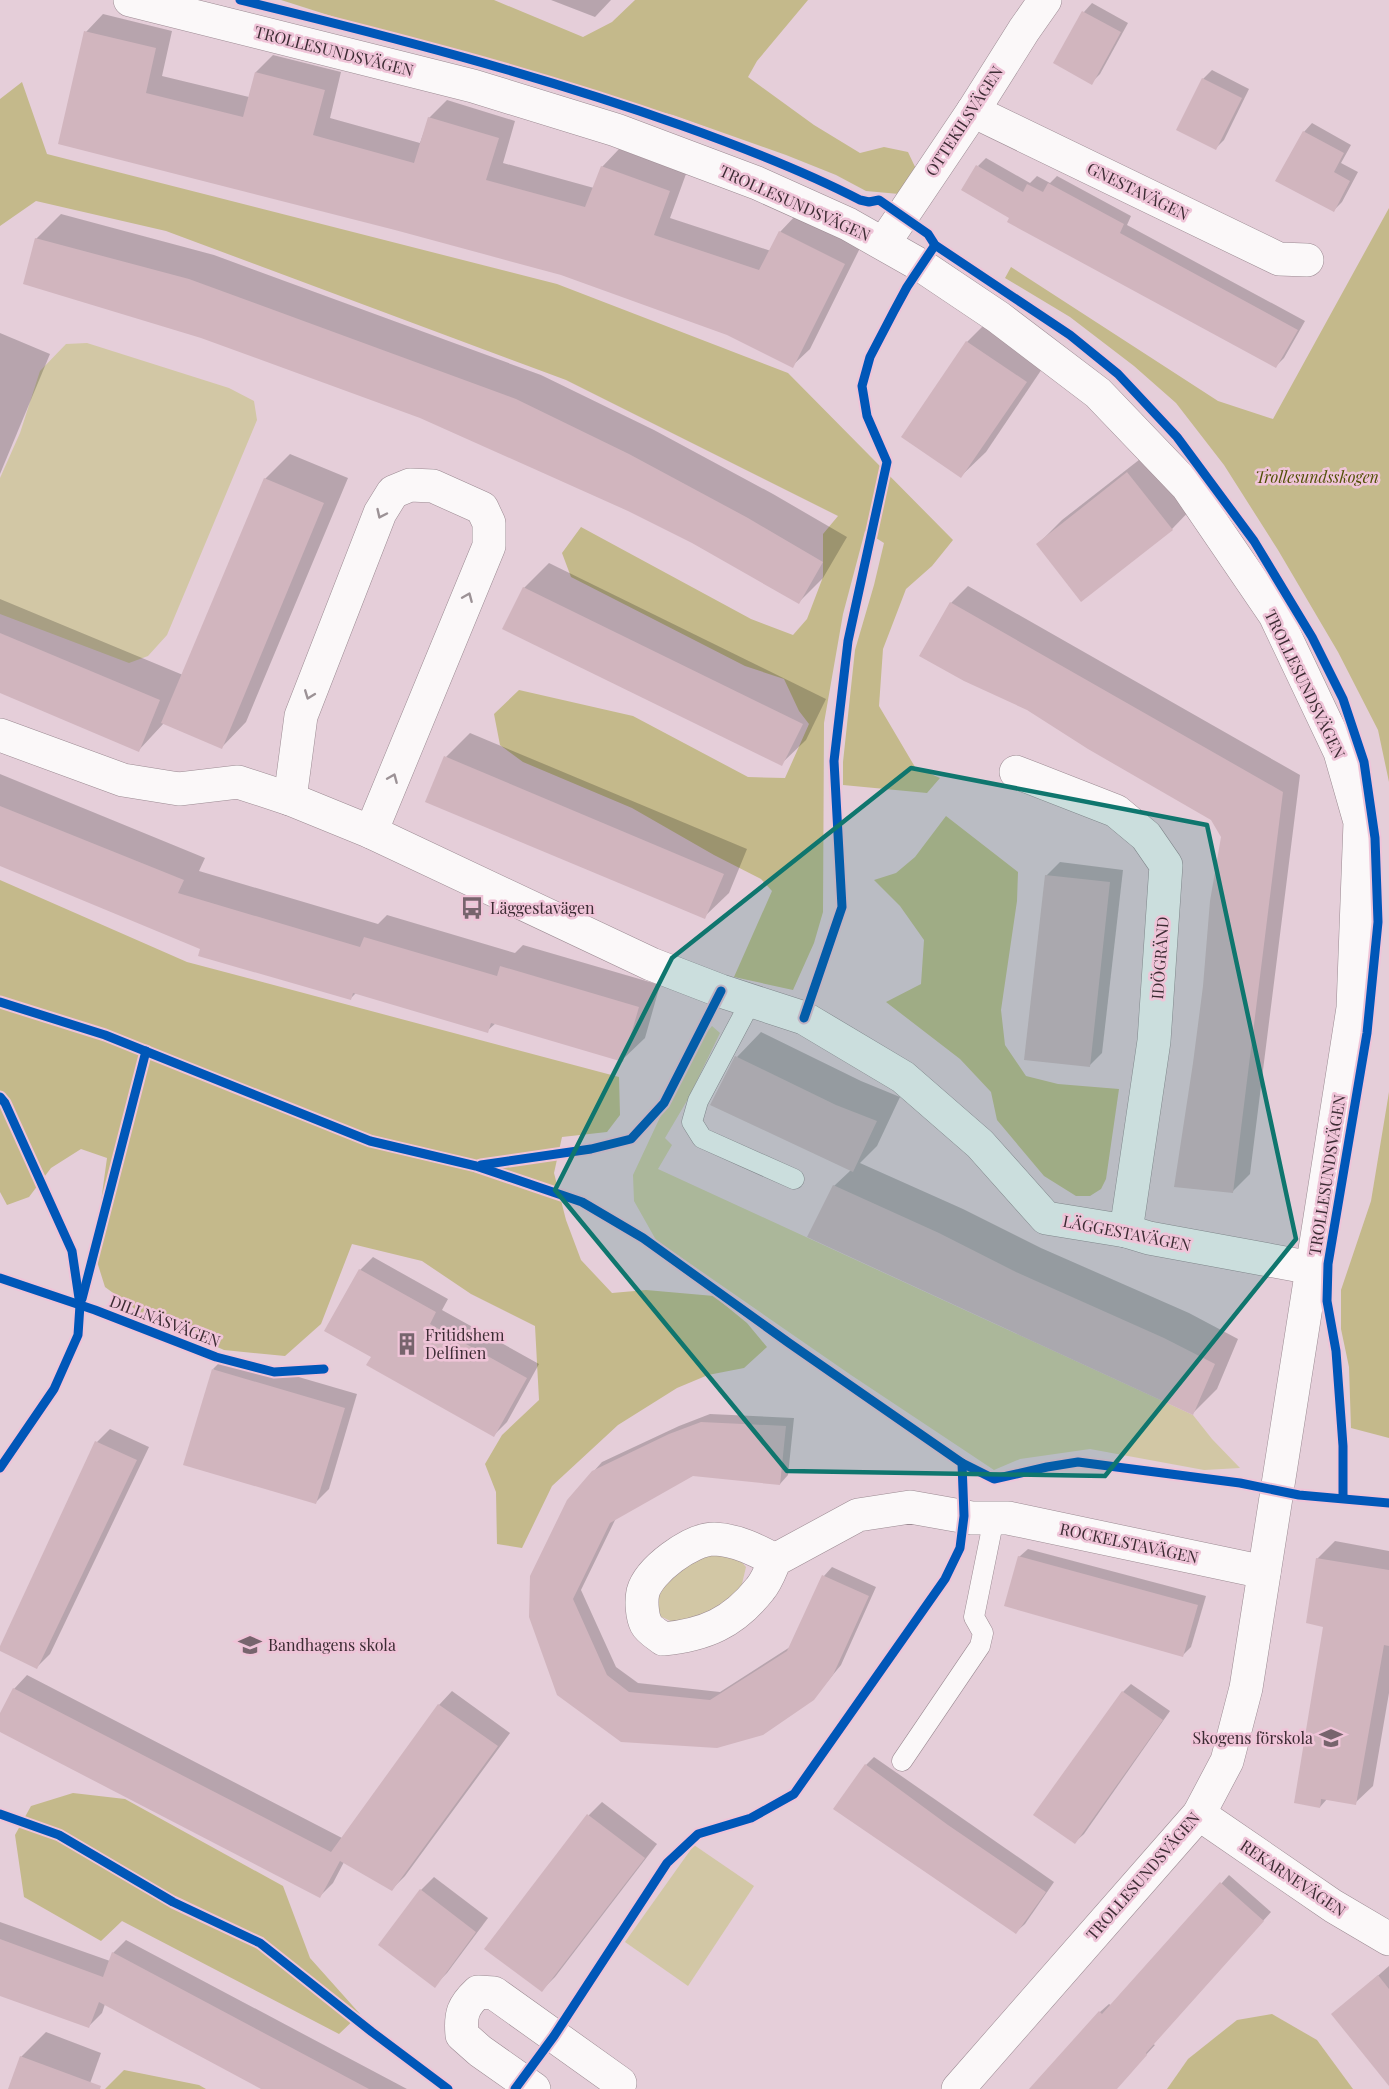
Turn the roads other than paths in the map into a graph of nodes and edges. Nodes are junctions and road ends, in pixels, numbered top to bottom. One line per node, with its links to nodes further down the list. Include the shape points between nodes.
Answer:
1 (130, 0): 4 (street, TROLLESUNDSVÄGEN, via 473,86 616,130 757,183)
2 (1045, 0): 3 (street, OTTEKILSVÄGEN)
3 (973, 111): 4 (street, OTTEKILSVÄGEN); 5 (street, GNESTAVÄGEN, via 1279,259)
4 (884, 243): 13 (street, TROLLESUNDSVÄGEN, via 998,317 1098,393 1187,486 1275,615 1340,752 1360,822 1353,1008)
5 (1307, 260)
6 (0, 735): 8 (street, LÄGGESTAVÄGEN, via 123,780 179,789 238,782)
7 (1016, 772): 12 (street, IDÖGRÄND, via 1116,811 1146,836 1166,866 1154,1041)
8 (290, 799): 9 (street, LÄGGESTAVÄGEN); 9 (street, one-way to 8, via 489,546 489,523 482,507 433,486 410,485 393,492 381,513 301,716)
9 (370, 832): 10 (street, LÄGGESTAVÄGEN, via 651,964)
10 (751, 1001): 11 (lane, via 698,1101 692,1122 702,1138); 12 (street, LÄGGESTAVÄGEN, via 804,1018 903,1077 980,1144 1046,1218)
11 (794, 1179)
12 (1126, 1231): 13 (street, LÄGGESTAVÄGEN)
13 (1312, 1268): 16 (street, TROLLESUNDSVÄGEN)
14 (994, 1518): 15 (street, ROCKELSTAVÄGEN, via 910,1507 858,1515); 16 (street, ROCKELSTAVÄGEN); 17 (lane, via 974,1617 983,1633 980,1646)
15 (775, 1560)
16 (1264, 1572): 18 (street, TROLLESUNDSVÄGEN, via 1246,1688 1227,1761)
17 (902, 1761)
18 (1198, 1814): 19 (street, REKARNEVÄGEN, via 1333,1906); 22 (street, TROLLESUNDSVÄGEN)
19 (1389, 1939)
20 (620, 2083): 21 (street, via 494,1993 478,1992 467,2002 460,2019 462,2035)
21 (534, 2089)
22 (958, 2089)

